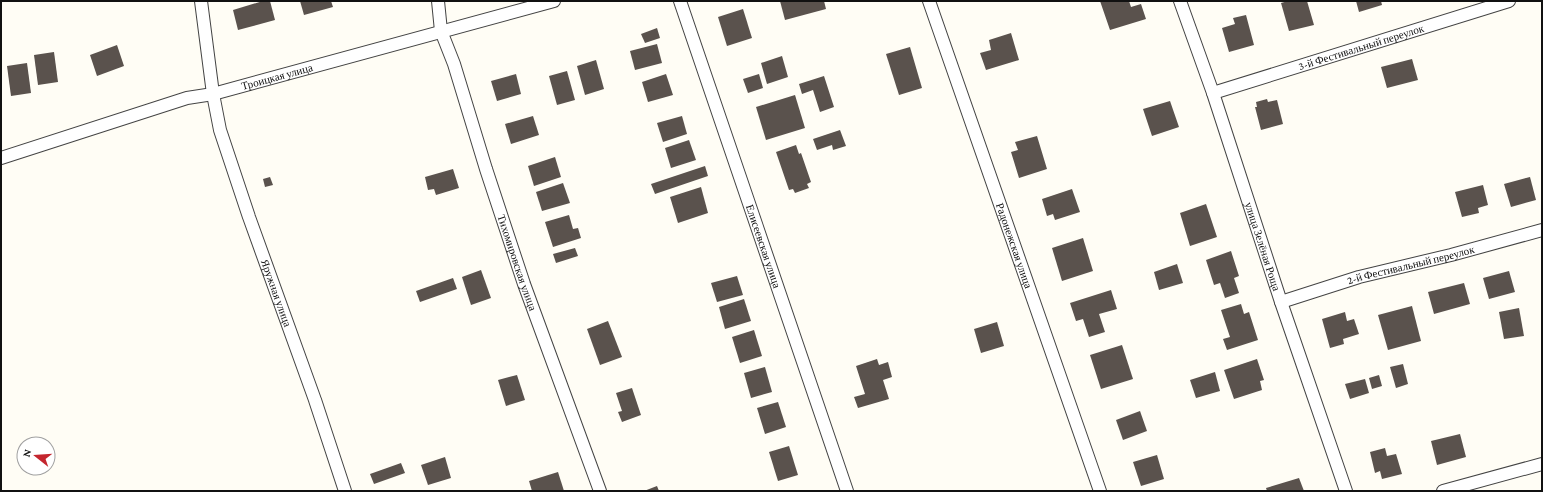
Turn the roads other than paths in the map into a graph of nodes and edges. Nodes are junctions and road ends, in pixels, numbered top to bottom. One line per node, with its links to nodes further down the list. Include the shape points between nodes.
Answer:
1 (201, 1): 10 (street, Яружная улица)
2 (438, 1): 8 (street, Тихомировская улица)
3 (554, 1): 8 (street, Троицкая улица)
4 (680, 1): 17 (street, Елисеевская улица)
5 (929, 1): 18 (street, Радонежская улица)
6 (1180, 1): 9 (street, улица Зелёная Роща)
7 (1509, 1): 9 (street, 3-й Фестивальный переулок)
8 (442, 31): 10 (street, Троицкая улица); 16 (street, Тихомировская улица, via 522,277)
9 (1213, 93): 13 (street, улица Зелёная Роща)
10 (213, 94): 11 (street, Троицкая улица, via 187,98); 15 (street, Яружная улица, via 220,130 246,210)
11 (1, 158)
12 (1542, 230): 13 (street, 2-й Фестивальный переулок, via 1359,277)
13 (1281, 302): 19 (street, улица Зелёная Роща)
14 (1542, 464): 20 (street)
15 (345, 491)
16 (600, 491)
17 (847, 491)
18 (1100, 491)
19 (1346, 491)
20 (1442, 491)

